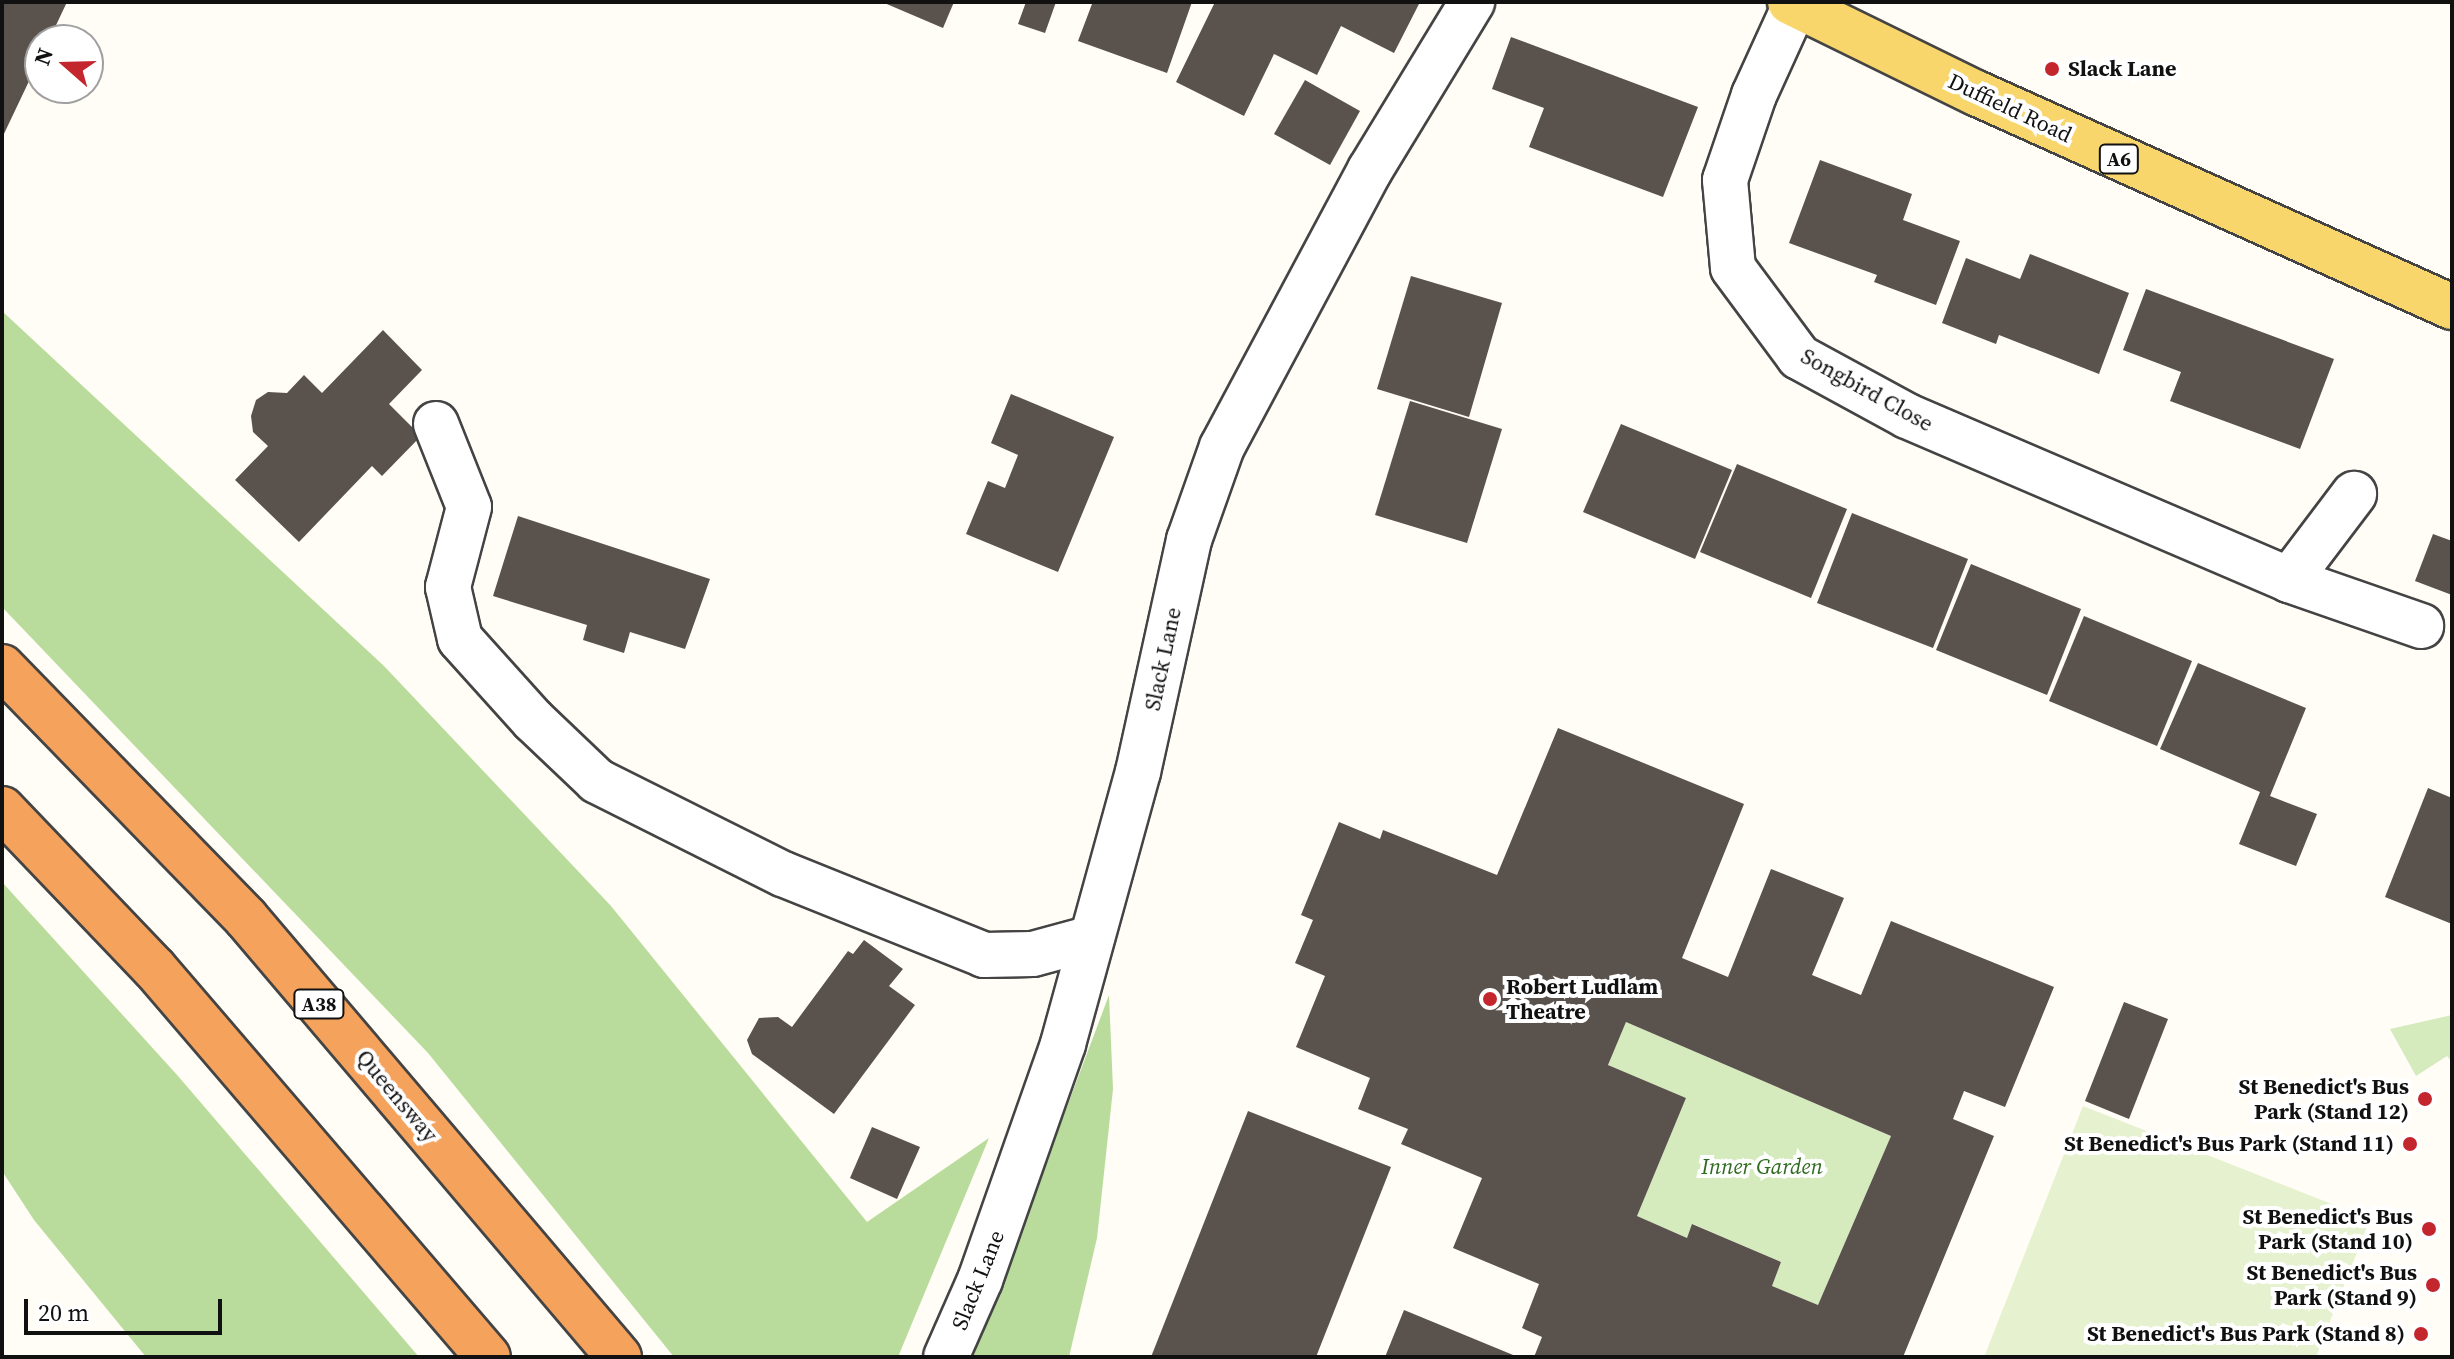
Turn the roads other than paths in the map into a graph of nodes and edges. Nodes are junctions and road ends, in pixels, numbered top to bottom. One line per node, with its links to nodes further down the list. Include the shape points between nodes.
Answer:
1 (1472, 2): 10 (street, Slack Lane, via 1370,170 1222,447 1189,540 1138,772)
2 (1792, 3): 3 (main road, Duffield Road / A6, via 1990,100); 6 (street, Songbird Close, via 1725,180 1733,268 1799,357 1907,416)
3 (2452, 307)
4 (436, 424): 10 (street, via 469,507 448,587 460,639 597,781 783,874 984,955 1033,954)
5 (2354, 494): 6 (street)
6 (2289, 580): 7 (street, Songbird Close)
7 (2421, 626)
8 (2, 667): 12 (highway, Queensway / A38, via 246,918)
9 (2, 809): 11 (highway, via 155,969)
10 (1092, 938): 13 (street, Slack Lane, via 1063,1044 980,1280)
11 (488, 1357)
12 (619, 1357)
13 (946, 1357)

